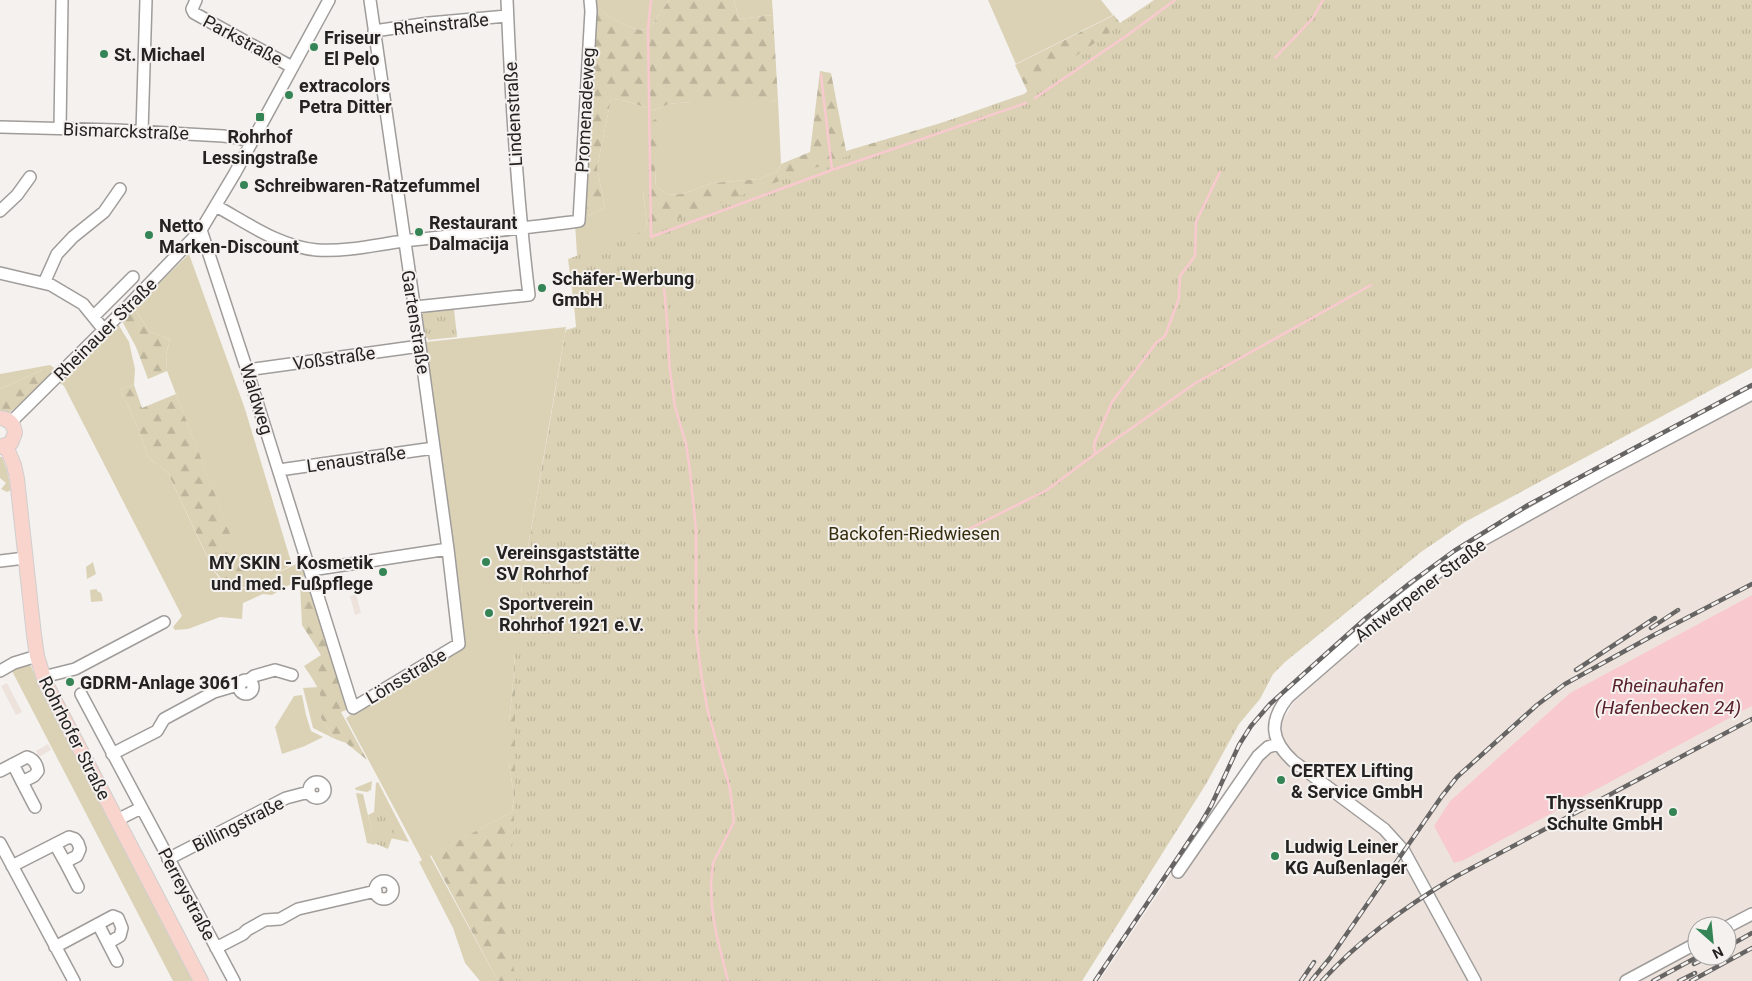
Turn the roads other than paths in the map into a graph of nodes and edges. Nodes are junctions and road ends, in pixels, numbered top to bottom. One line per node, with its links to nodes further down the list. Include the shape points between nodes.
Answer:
1 (62, 0): 12 (street)
2 (146, 0): 13 (street)
3 (196, 0): 10 (street, Parkstraße, via 192,9 194,14)
4 (329, 0): 10 (street, Rheinauer Straße)
5 (370, 0): 9 (street, Gartenstraße)
6 (507, 0): 8 (street, Lindenstraße)
7 (590, 0): 19 (street, Promenadeweg, via 579,221)
8 (507, 16): 9 (street, Rheinstraße); 19 (street, Lindenstraße)
9 (374, 31): 21 (street, Gartenstraße)
10 (292, 66): 14 (street, Rheinauer Straße)
11 (0, 127): 12 (street, Bismarckstraße)
12 (60, 128): 13 (street, Bismarckstraße)
13 (142, 132): 14 (street, Bismarckstraße, via 223,136)
14 (251, 142): 17 (street, Rheinauer Straße)
15 (30, 177): 18 (street, via 17,195)
16 (120, 189): 24 (street, via 104,212 57,254)
17 (216, 206): 20 (street, Rheinauer Straße); 21 (street, via 282,241 316,250 351,249)
18 (1, 207)
19 (521, 228): 21 (street); 25 (street, Lindenstraße, via 529,295)
20 (201, 230): 27 (street, Rheinauer Straße); 29 (street, Waldweg)
21 (404, 241): 25 (street, Gartenstraße)
22 (0, 273): 24 (street)
23 (133, 277): 26 (street)
24 (44, 284): 26 (street, via 83,304)
25 (415, 307): 28 (street, Gartenstraße)
26 (94, 316): 27 (street)
27 (104, 330): 31 (street, Rheinauer Straße)
28 (420, 346): 29 (street, Voßstraße); 33 (street, Gartenstraße)
29 (248, 370): 34 (street, Waldweg)
30 (1752, 394): 47 (street, Antwerpener Straße, via 1481,542 1434,575 1288,697 1275,718 1274,733)
31 (6, 420): 32 (main road, via 15,433)
32 (3, 447): 36 (main road, Rohrhofer Straße, via 14,465)
33 (434, 448): 34 (street, Lenaustraße); 35 (street, Gartenstraße)
34 (279, 470): 38 (street, Waldweg)
35 (448, 549): 38 (street); 40 (street, Gartenstraße)
36 (25, 558): 37 (street); 41 (main road, Rohrhofer Straße)
37 (0, 561)
38 (310, 570): 46 (street, Waldweg)
39 (164, 622): 44 (street, via 75,669)
40 (459, 644): 46 (street, Lönsstraße)
41 (37, 656): 42 (street); 44 (main road, Rohrhofer Straße)
42 (0, 671)
43 (292, 675): 48 (street, via 275,670 214,692 164,719 157,731)
44 (43, 677): 55 (main road, Rohrhofer Straße)
45 (81, 694): 48 (street, Perreystraße)
46 (353, 708)
47 (1278, 744): 61 (street, via 1268,747 1253,762); 75 (street, via 1285,754 1384,829 1400,846)
48 (112, 754): 54 (street, Perreystraße)
49 (13, 764): 50 (street); 51 (street); 51 (street, via 27,757 37,765 38,771 34,776)
50 (0, 771)
51 (22, 782): 53 (street)
52 (309, 792): 58 (street, Billingstraße, via 286,798)
53 (35, 807)
54 (141, 808): 55 (street); 58 (street, Perreystraße)
55 (117, 820): 73 (main road, Rohrhofer Straße)
56 (0, 843): 60 (street)
57 (55, 844): 59 (street); 59 (street, via 69,837 78,843 78,856); 60 (street)
58 (168, 859): 69 (street, Perreystraße)
59 (65, 862): 62 (street)
60 (12, 866): 68 (street)
61 (1178, 872)
62 (78, 887)
63 (376, 891): 69 (street, via 298,909 280,919 265,920)
64 (1752, 914): 65 (street)
65 (1737, 922)
66 (98, 924): 67 (street); 67 (street, via 113,916 121,922 120,936); 68 (street)
67 (108, 943): 71 (street)
68 (55, 947): 72 (street)
69 (216, 948): 74 (street, Perreystraße)
70 (1687, 948): 76 (street)
71 (118, 961)
72 (74, 981)
73 (201, 981)
74 (234, 981)
75 (1475, 981)
76 (1626, 981)

